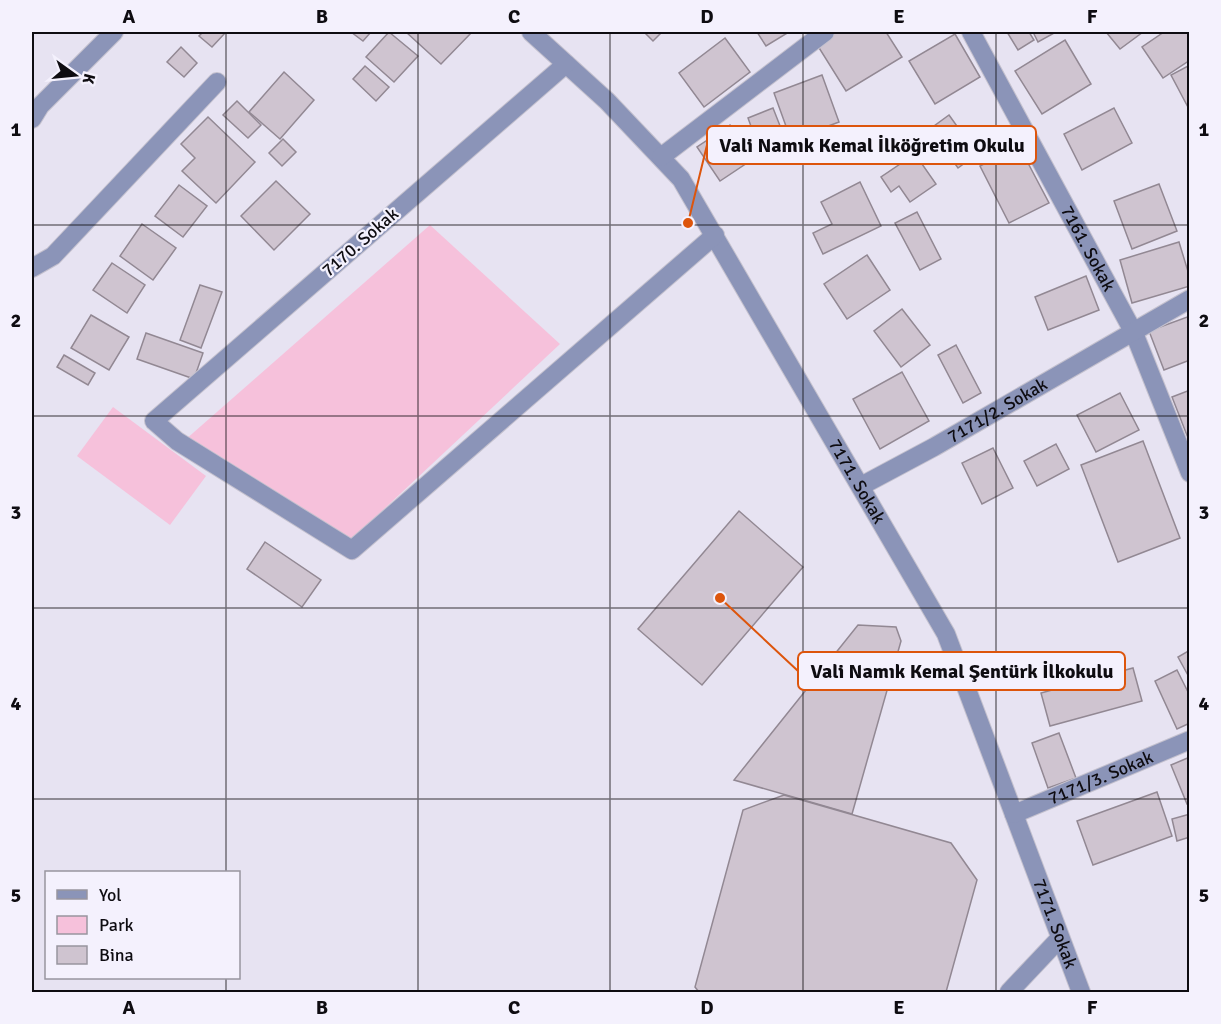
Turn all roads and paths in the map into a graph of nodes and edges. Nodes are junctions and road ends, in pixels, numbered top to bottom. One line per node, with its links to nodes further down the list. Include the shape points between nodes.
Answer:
1 (114, 32): 7 (street, via 40,106)
2 (531, 32): 5 (street, 7171. Sokak)
3 (825, 32): 8 (street)
4 (971, 32): 12 (street, 7161. Sokak)
5 (566, 64): 8 (street, 7171. Sokak); 9 (street, 7170. Sokak, via 154,421 177,441 352,550)
6 (217, 82): 10 (street, via 53,256)
7 (32, 119)
8 (661, 158): 9 (street, 7171. Sokak, via 681,179)
9 (715, 235): 14 (street, 7171. Sokak)
10 (32, 268)
11 (1190, 299): 12 (street, 7171/2. Sokak)
12 (1134, 333): 13 (street, 7161. Sokak); 14 (street, 7171/2. Sokak)
13 (1190, 473)
14 (861, 486): 16 (street, 7171. Sokak, via 946,634)
15 (1190, 740): 16 (street, 7171/3. Sokak)
16 (1014, 814): 17 (street, 7171. Sokak)
17 (1060, 938): 18 (street); 19 (street, 7171. Sokak)
18 (1009, 993)
19 (1081, 993)

